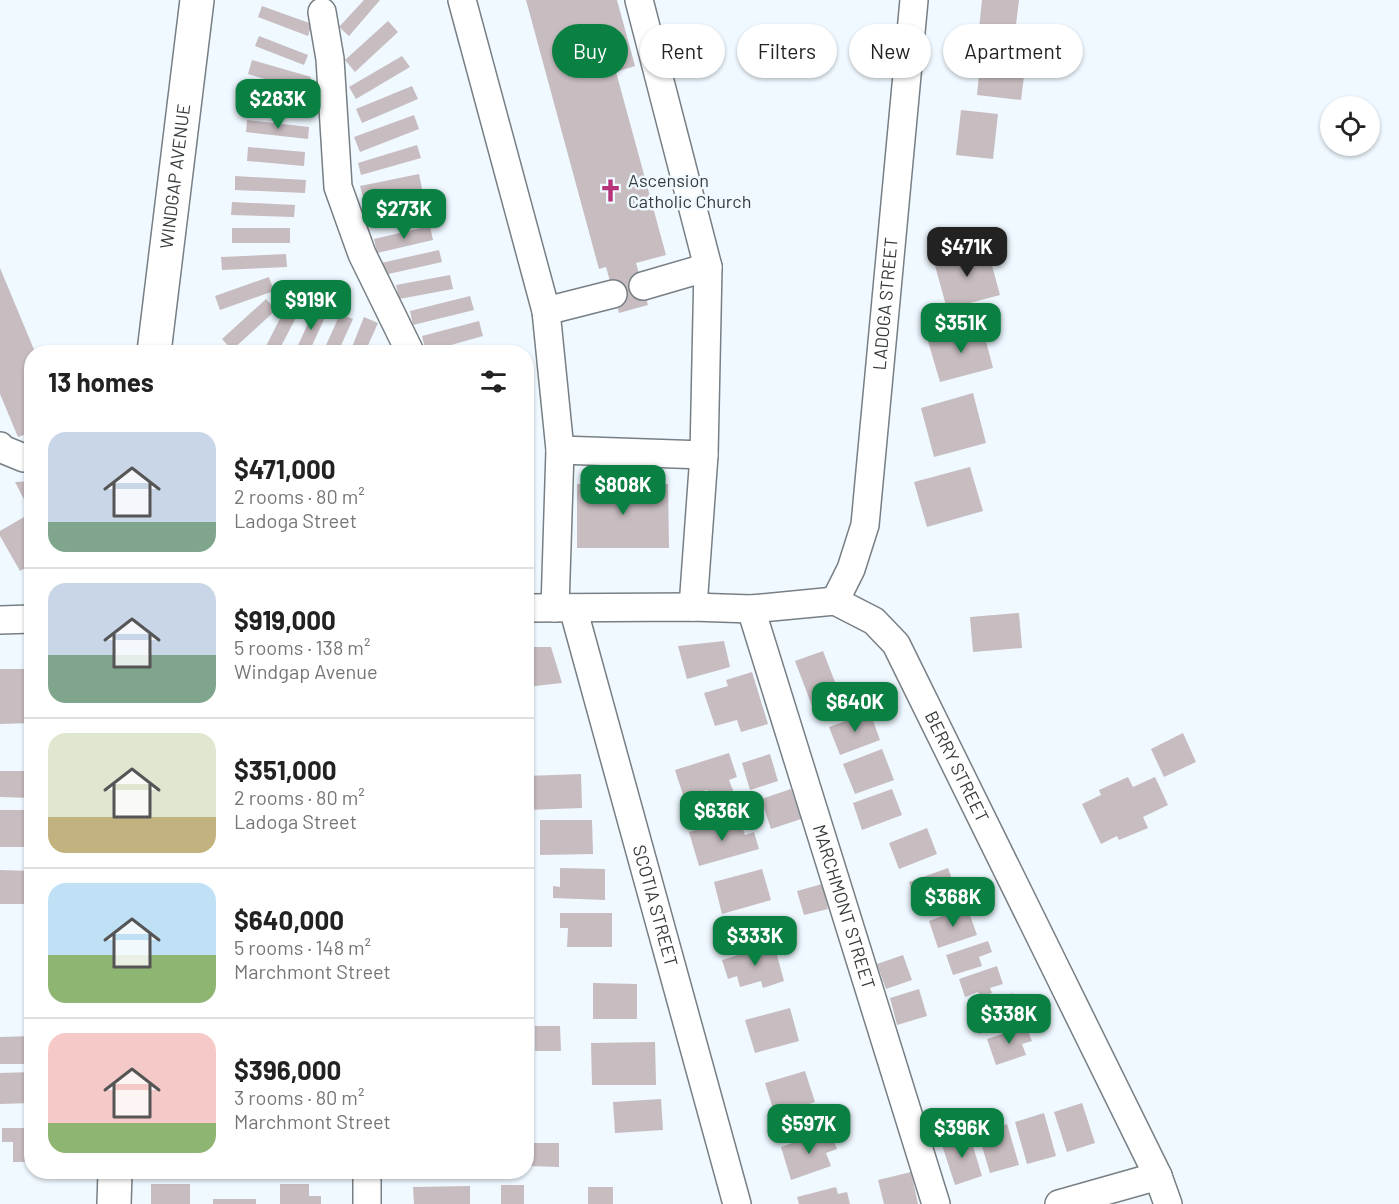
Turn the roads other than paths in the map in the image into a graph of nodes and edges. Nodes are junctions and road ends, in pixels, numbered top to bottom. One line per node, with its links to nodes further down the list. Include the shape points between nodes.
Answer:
1 (197, 0): 10 (main road, WINDGAP AVENUE)
2 (462, 0): 9 (street, SCOTIA STREET)
3 (639, 0): 6 (street)
4 (914, 0): 16 (street, LADOGA STREET, via 865,525 851,569)
5 (322, 12): 11 (street, via 330,59 338,187 362,254)
6 (708, 267): 7 (street); 14 (street)
7 (643, 286)
8 (613, 294): 9 (street)
9 (546, 311): 13 (street, SCOTIA STREET)
10 (155, 345)
11 (407, 345)
12 (0, 446): 15 (street)
13 (560, 450): 14 (street); 19 (street, SCOTIA STREET)
14 (704, 455): 17 (street)
15 (24, 458)
16 (835, 601): 20 (street); 23 (street, BERRY STREET, via 874,621 896,644)
17 (693, 607): 19 (street); 20 (street)
18 (534, 608): 19 (street)
19 (564, 608): 28 (street, SCOTIA STREET)
20 (751, 609): 29 (street, MARCHMONT STREET)
21 (24, 619): 22 (street)
22 (0, 620)
23 (1158, 1176): 30 (street); 31 (street, BERRY STREET)
24 (115, 1179): 26 (main road)
25 (366, 1179): 27 (street)
26 (114, 1204)
27 (367, 1204)
28 (737, 1204)
29 (936, 1204)
30 (1059, 1204)
31 (1168, 1204)

